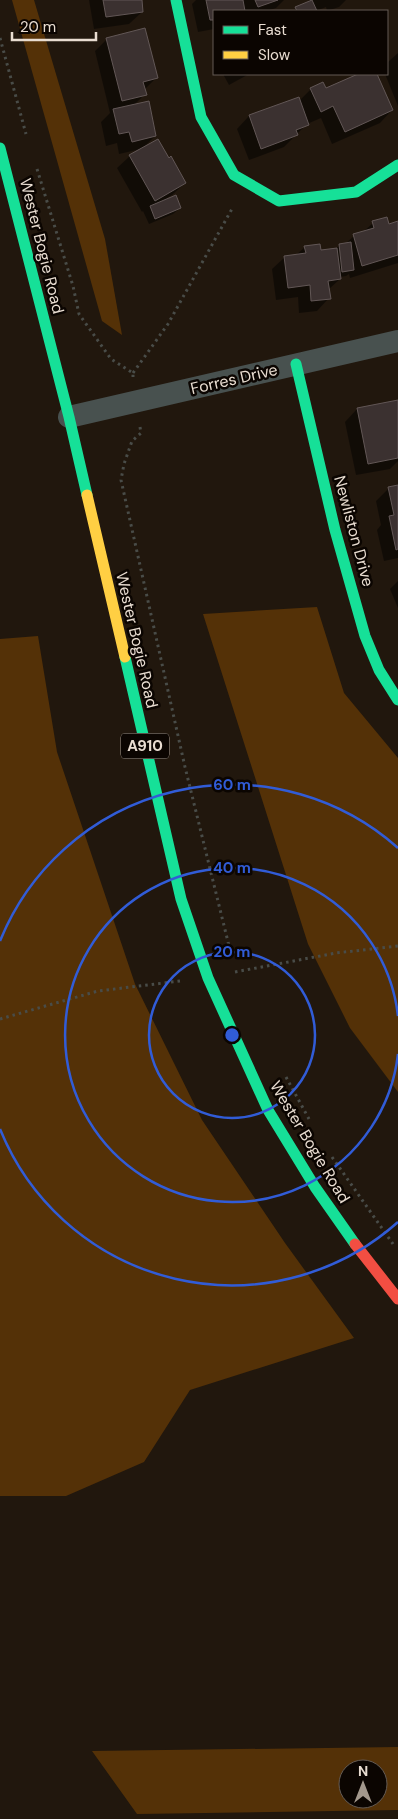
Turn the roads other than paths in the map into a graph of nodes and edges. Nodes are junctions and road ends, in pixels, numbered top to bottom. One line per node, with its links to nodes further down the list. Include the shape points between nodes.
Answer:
1 (176, 0): 3 (main road, via 200,117 234,176 279,200 356,192)
2 (0, 148): 6 (main road, Wester Bogie Road / A910)
3 (398, 165)
4 (398, 341): 5 (street, Forres Drive)
5 (296, 364): 6 (street, Forres Drive); 7 (main road, Newliston Drive, via 335,530 365,636 379,670)
6 (69, 417): 8 (main road, Wester Bogie Road / A910, via 179,889 208,978 268,1110 320,1194)
7 (398, 700)
8 (398, 1299)

